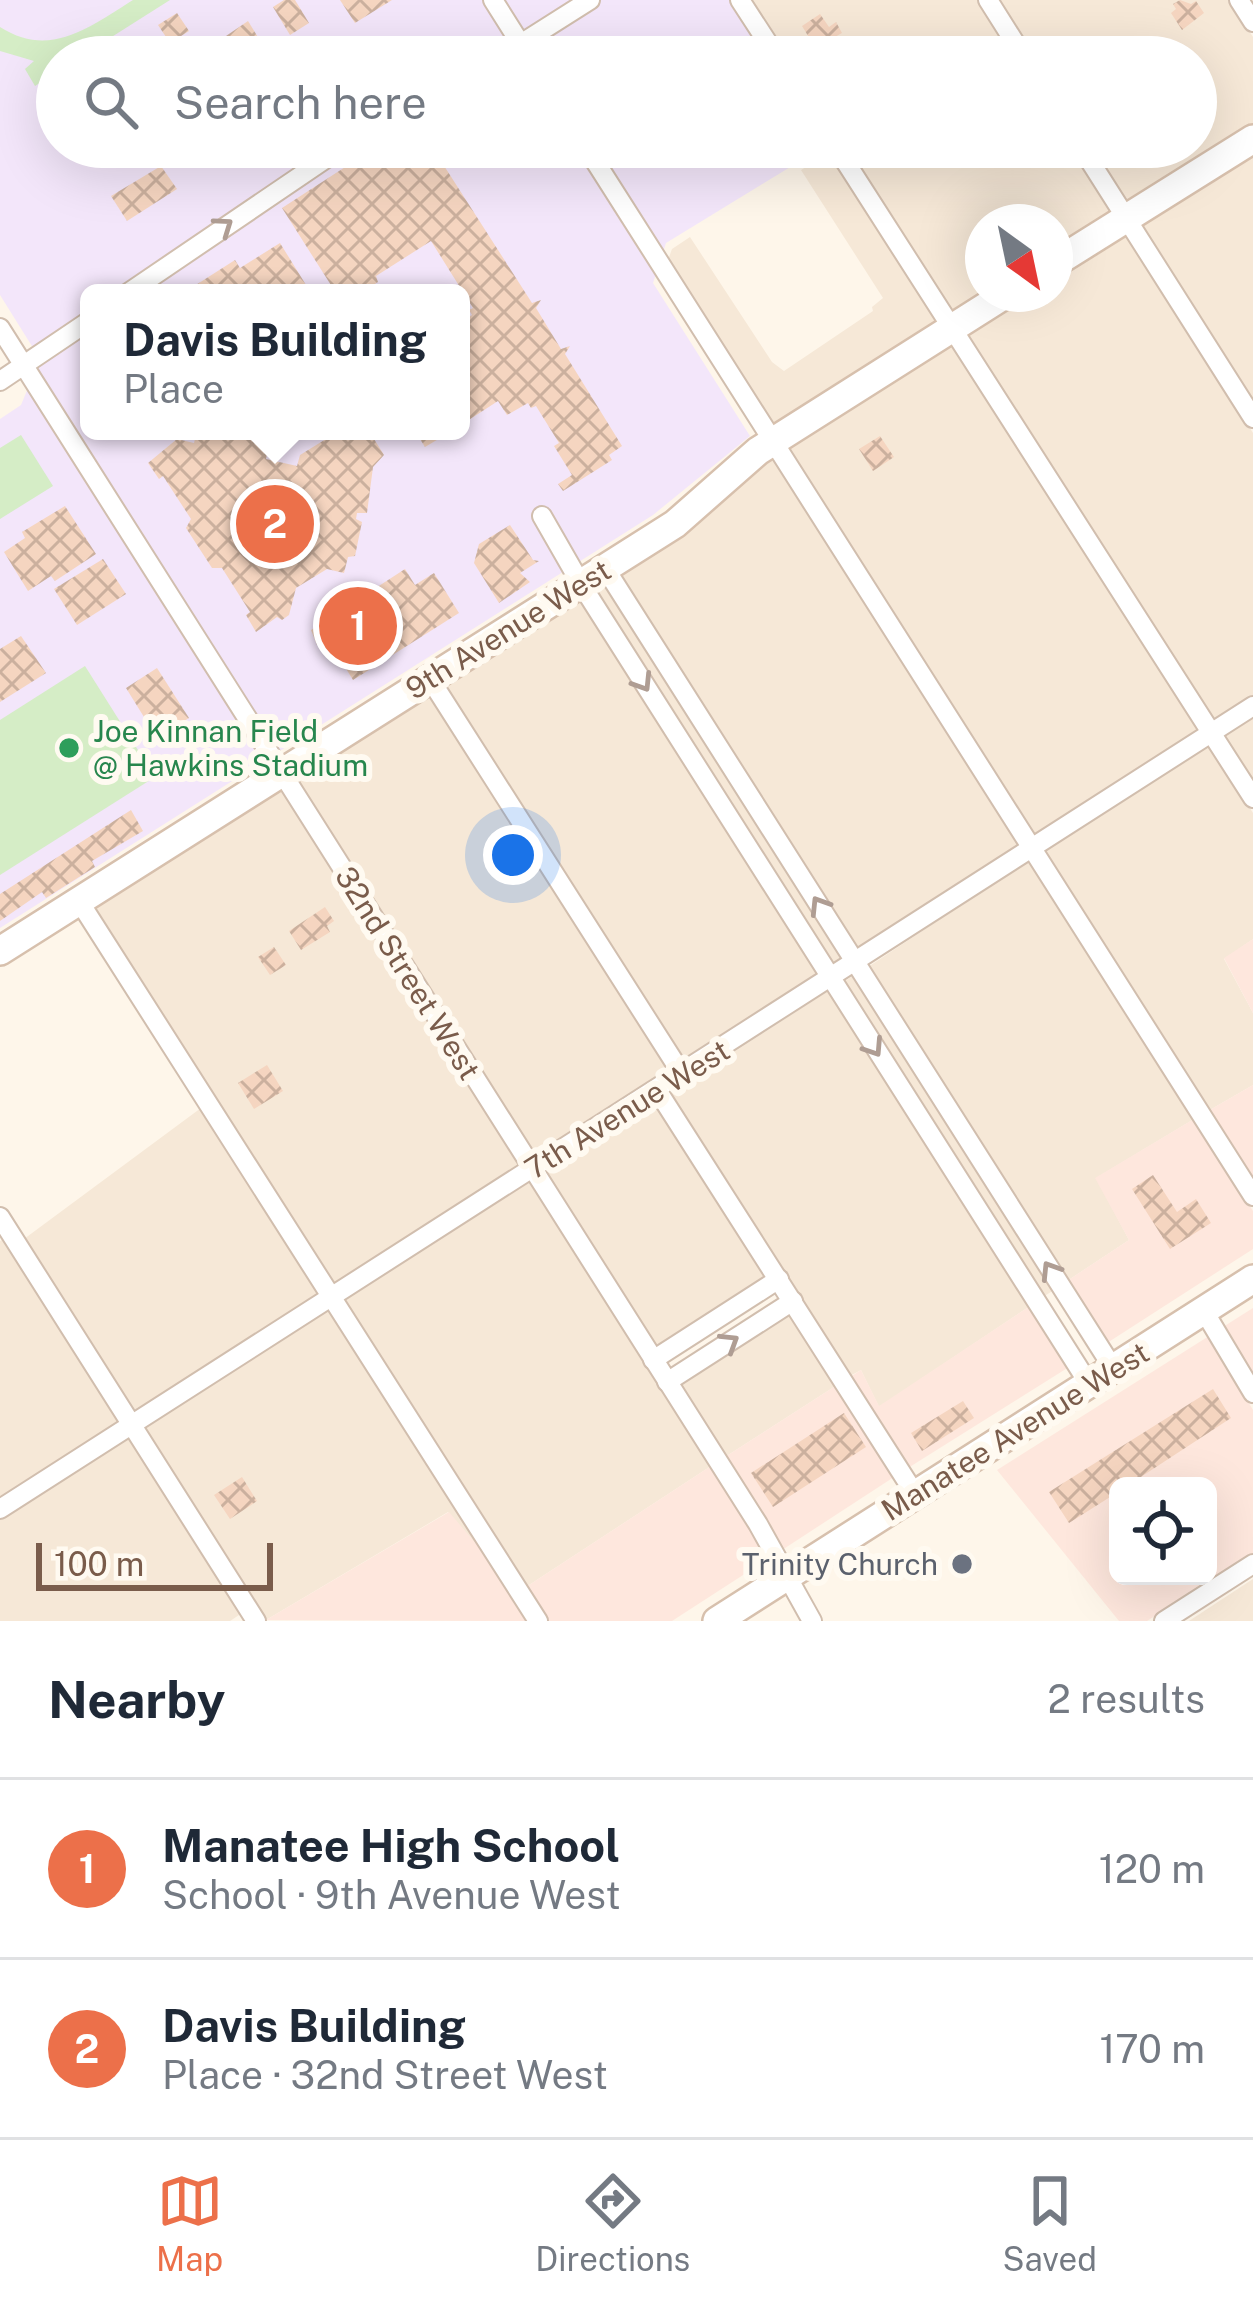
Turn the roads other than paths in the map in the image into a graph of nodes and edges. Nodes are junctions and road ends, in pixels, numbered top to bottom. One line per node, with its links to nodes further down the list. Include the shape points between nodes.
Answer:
1 (493, 0): 7 (street)
2 (590, 0): 8 (street)
3 (740, 0): 9 (street)
4 (988, 0): 10 (street)
5 (1239, 0): 6 (street)
6 (1253, 22)
7 (516, 36)
8 (544, 36)
9 (763, 36)
10 (1011, 36)
11 (1253, 139): 12 (street)
12 (1217, 162)
13 (312, 168): 20 (street, one-way to 13)
14 (599, 168): 28 (street)
15 (850, 168): 23 (street)
16 (1094, 168): 18 (street)
17 (1207, 168): 18 (street)
18 (1126, 219): 19 (street); 27 (street)
19 (1073, 252)
20 (141, 284)
21 (977, 312): 23 (street, 9th Avenue West)
22 (80, 327): 25 (street)
23 (953, 327): 28 (street, 9th Avenue West); 33 (street)
24 (0, 328): 25 (street, 32nd Street West)
25 (24, 366): 26 (street); 34 (street, 32nd Street West)
26 (0, 381)
27 (1253, 418)
28 (774, 441): 30 (street, 9th Avenue West, via 675,524); 36 (street)
29 (542, 516): 30 (street)
30 (593, 576): 31 (street, 9th Avenue West); 39 (street, one-way to 30); 40 (street, one-way to 40)
31 (430, 680): 34 (street, 9th Avenue West); 41 (street)
32 (1253, 706): 33 (street, 7th Avenue West)
33 (1211, 732): 35 (street); 36 (street, 7th Avenue West)
34 (281, 773): 37 (street, 9th Avenue West); 43 (street, 32nd Street West)
35 (1253, 798)
36 (1030, 848): 39 (street, 7th Avenue West); 44 (street)
37 (79, 901): 38 (street, 9th Avenue West); 48 (street)
38 (0, 951)
39 (856, 964): 40 (street, 7th Avenue West); 52 (street, one-way to 39)
40 (830, 979): 41 (street, 7th Avenue West); 54 (street, one-way to 54)
41 (682, 1074): 42 (street, 7th Avenue West)
42 (657, 1090): 43 (street, 7th Avenue West); 46 (street)
43 (532, 1169): 48 (street, 7th Avenue West); 51 (street, 32nd Street West)
44 (1253, 1196)
45 (2, 1225): 56 (street)
46 (779, 1279): 49 (street); 51 (street)
47 (1253, 1280): 50 (street, Manatee Avenue West)
48 (331, 1297): 56 (street, 7th Avenue West); 62 (street)
49 (793, 1301): 53 (street, one-way to 49); 57 (street)
50 (1204, 1311): 52 (street, Manatee Avenue West); 55 (street)
51 (653, 1360): 53 (street, 32nd Street West)
52 (1113, 1368): 54 (street, Manatee Avenue West)
53 (667, 1382): 60 (street, 32nd Street West)
54 (1089, 1384): 57 (street, Manatee Avenue West)
55 (1253, 1394)
56 (131, 1425): 58 (street, 7th Avenue West); 61 (street)
57 (915, 1495): 60 (street, Manatee Avenue West)
58 (0, 1509)
59 (1253, 1564): 65 (street)
60 (786, 1576): 63 (street, Manatee Avenue West); 64 (street, 32nd Street West)
61 (252, 1619)
62 (538, 1621)
63 (717, 1621)
64 (812, 1621)
65 (1164, 1621)

